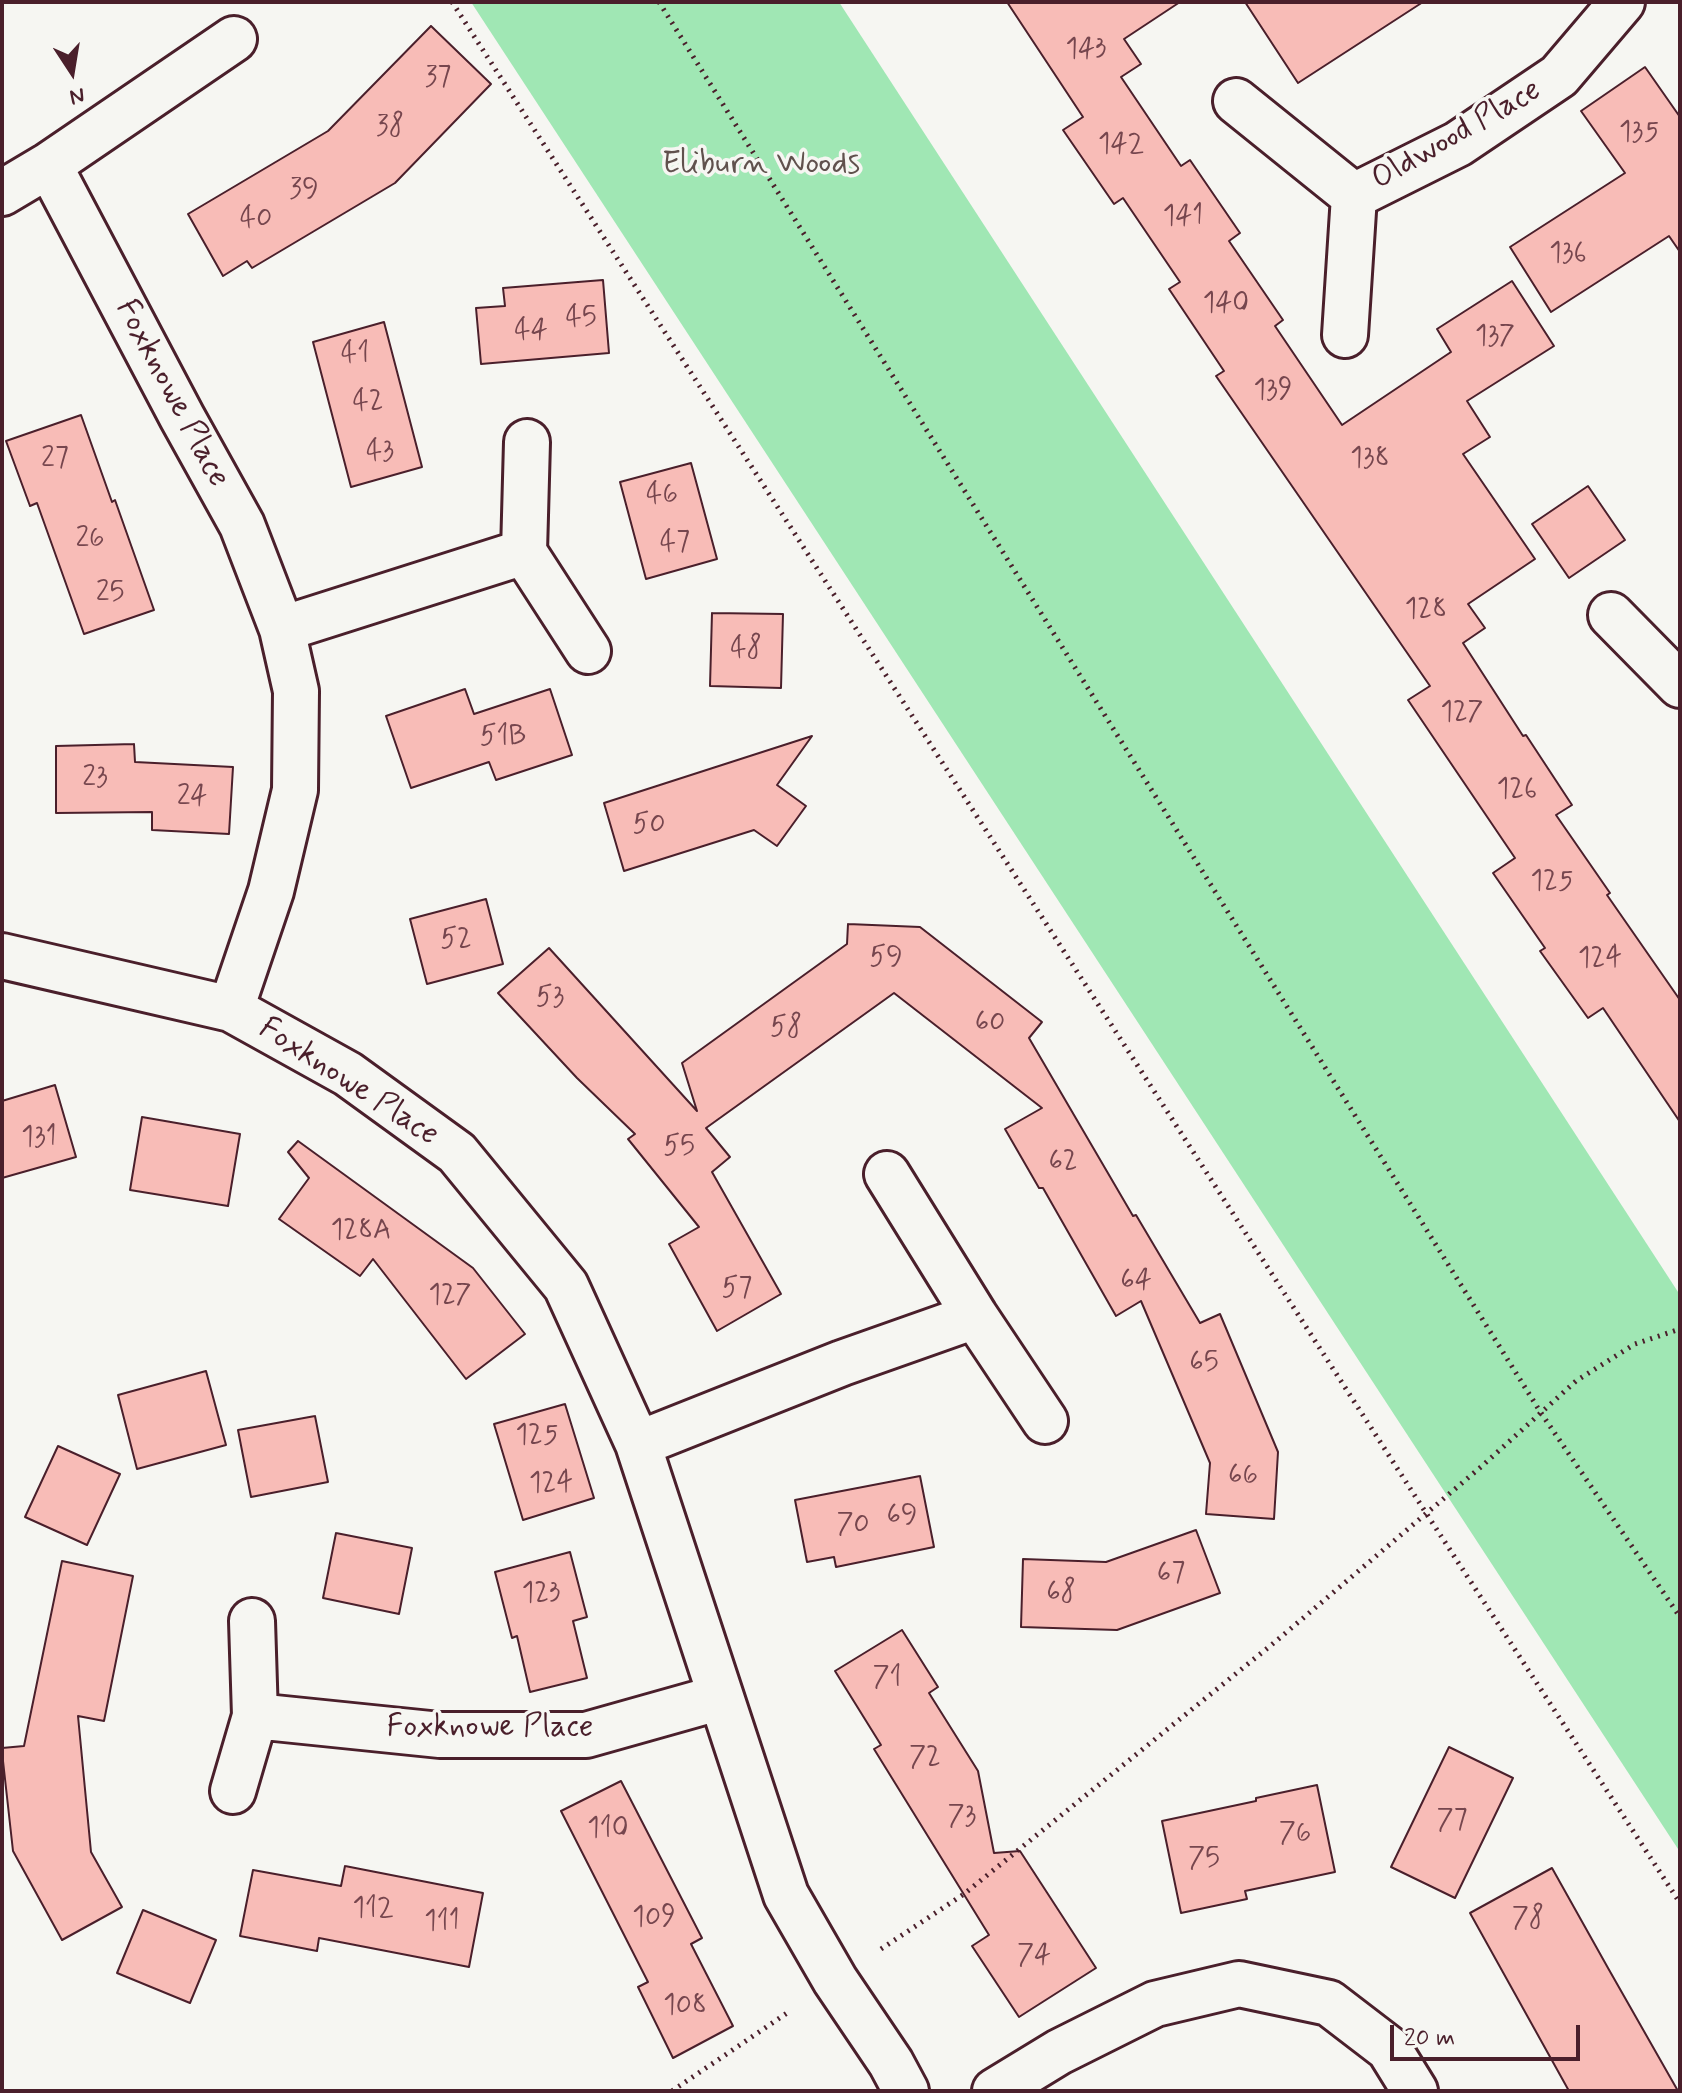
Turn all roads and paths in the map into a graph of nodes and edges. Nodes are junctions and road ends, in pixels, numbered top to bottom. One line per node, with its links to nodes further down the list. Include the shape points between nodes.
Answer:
1 (452, 2): 24 (path)
2 (659, 2): 21 (path)
3 (1622, 2): 8 (street, Oldwood Place, via 1559,76 1458,144)
4 (234, 39): 6 (street)
5 (1236, 101): 8 (street, Oldwood Place)
6 (49, 165): 7 (street); 13 (street, Foxknowe Place, via 242,525)
7 (2, 193)
8 (1354, 196): 9 (street, Oldwood Place)
9 (1345, 335)
10 (527, 442): 11 (street)
11 (524, 552): 13 (street); 14 (street)
12 (1611, 615): 15 (street)
13 (282, 629): 17 (street, Foxknowe Place, via 296,691 295,790 271,891)
14 (588, 651)
15 (1680, 685)
16 (2, 956): 17 (street, Foxknowe Place)
17 (231, 1009): 23 (street, Foxknowe Place, via 348,1074 457,1153 566,1286)
18 (887, 1174): 19 (street)
19 (975, 1316): 22 (street); 23 (street)
20 (1680, 1329): 21 (path, via 1635,1344 1576,1381)
21 (1541, 1413): 24 (path); 25 (path)
22 (1045, 1421)
23 (638, 1444): 27 (street, Foxknowe Place)
24 (1426, 1513): 30 (path); 31 (path, via 964,1894)
25 (1680, 1617)
26 (252, 1621): 28 (street)
27 (721, 1697): 28 (street, Foxknowe Place, via 586,1735 440,1735); 31 (street, Foxknowe Place, via 786,1895)
28 (255, 1716): 29 (street)
29 (233, 1791)
30 (1680, 1903)
31 (835, 1980): 32 (path); 33 (street, Foxknowe Place)
32 (672, 2091)
33 (906, 2091)
34 (995, 2091): 35 (street, via 1155,2004 1239,1984 1329,2003 1389,2049)
35 (1415, 2091)

